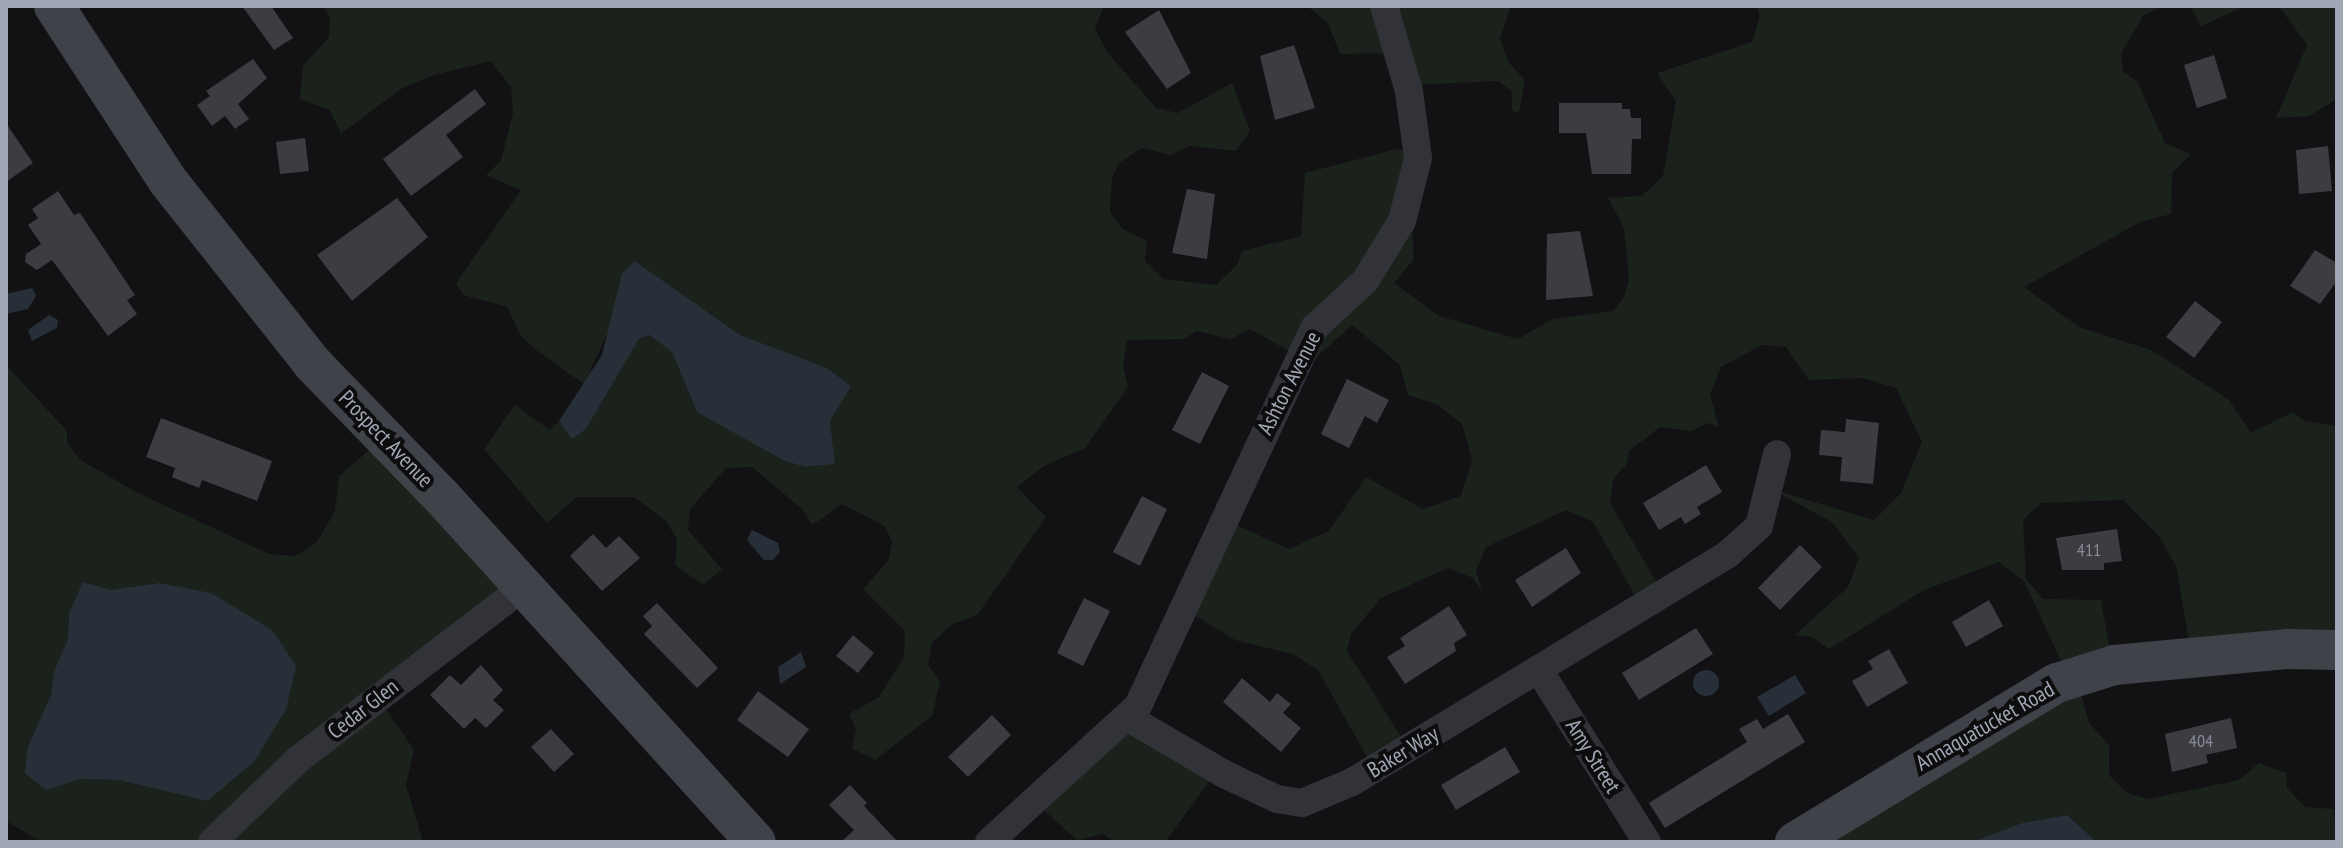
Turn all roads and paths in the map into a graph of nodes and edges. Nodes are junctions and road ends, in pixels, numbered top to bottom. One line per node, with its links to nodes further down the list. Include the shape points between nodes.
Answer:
1 (54, 6): 4 (street, Prospect Avenue, via 168,181 302,351)
2 (1384, 6): 7 (street, Ashton Avenue, via 1409,91 1418,158 1402,221 1365,281 1309,338 1175,636)
3 (1777, 454): 6 (street, Baker Way, via 1759,526 1728,554)
4 (524, 587): 9 (street, Cedar Glen, via 300,758); 10 (street, Prospect Avenue)
5 (2337, 650): 8 (street, Annaquatucket Road, via 2288,649 2114,665 2057,683)
6 (1539, 670): 7 (street, Baker Way, via 1352,782 1302,803 1277,799 1224,774); 12 (street, Amy Street)
7 (1127, 717): 11 (street)
8 (1815, 837)
9 (212, 842)
10 (756, 842)
11 (989, 842)
12 (1647, 842)

